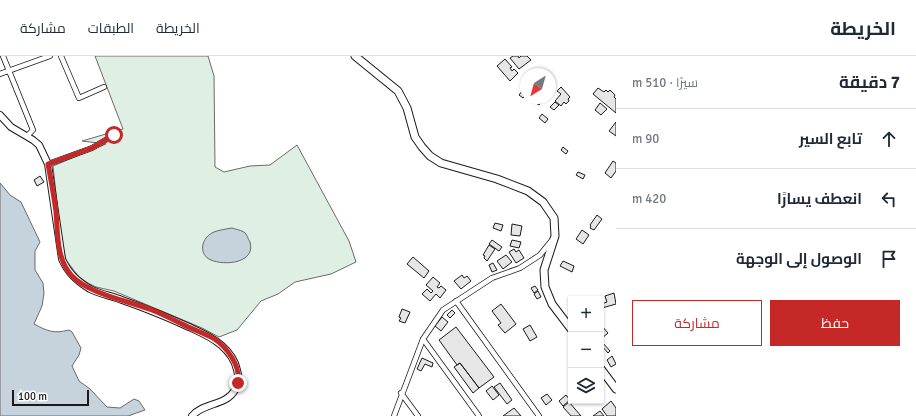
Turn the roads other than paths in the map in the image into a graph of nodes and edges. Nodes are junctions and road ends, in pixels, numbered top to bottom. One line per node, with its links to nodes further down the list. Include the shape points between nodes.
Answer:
1 (3, 56): 5 (street)
2 (50, 56): 5 (street)
3 (61, 56): 7 (street, via 79,98)
4 (355, 56): 12 (main road, via 398,91 408,108 415,137 430,156 441,163 528,191 543,202 554,218)
5 (9, 70): 6 (street); 10 (street, via 33,130)
6 (0, 74)
7 (104, 87)
8 (0, 115): 10 (street, via 11,127)
9 (114, 135): 11 (street, via 92,148)
10 (27, 136): 11 (street, via 39,145)
11 (48, 164): 19 (street, via 59,249 72,276 92,289 153,310 213,338 230,355 239,378 233,394 224,401 198,410)
12 (555, 236): 13 (street, via 540,255 520,268 492,278); 14 (main road, via 544,270 545,287 552,304)
13 (456, 301): 15 (street, via 443,310); 23 (street)
14 (568, 325)
15 (423, 339): 18 (street); 22 (street)
16 (604, 374): 17 (main road)
17 (616, 389)
18 (402, 393): 20 (street); 21 (street)
19 (192, 416)
20 (394, 416)
21 (418, 416)
22 (479, 416)
23 (539, 416)

